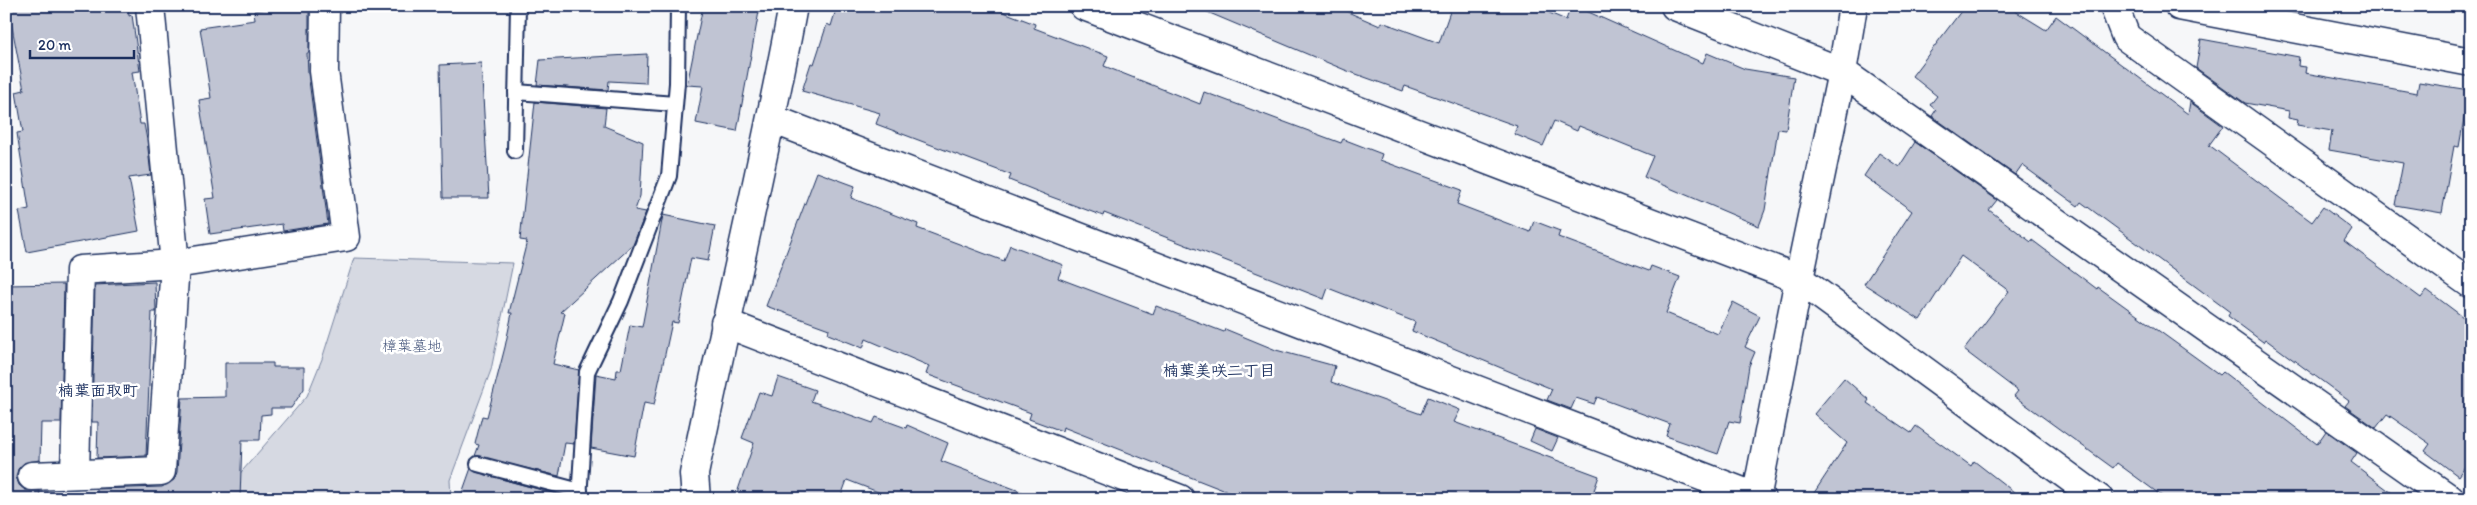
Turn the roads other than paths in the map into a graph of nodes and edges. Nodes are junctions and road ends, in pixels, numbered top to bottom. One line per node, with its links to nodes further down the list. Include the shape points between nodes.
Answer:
1 (150, 6): 17 (street)
2 (325, 6): 17 (street, via 324,70 346,237)
3 (518, 6): 13 (lane)
4 (678, 6): 14 (lane)
5 (793, 6): 15 (street)
6 (1084, 6): 18 (street)
7 (1675, 6): 12 (street)
8 (1853, 6): 12 (street)
9 (2114, 6): 19 (street, via 2126,37)
10 (2179, 6): 11 (street)
11 (2471, 62)
12 (1842, 72): 18 (street); 29 (street)
13 (516, 92): 14 (lane); 16 (lane)
14 (675, 104): 24 (lane, via 669,176 621,301 587,372)
15 (772, 119): 20 (street); 25 (street)
16 (515, 151)
17 (175, 264): 22 (street, via 161,471); 22 (street, via 80,270)
18 (1798, 279): 25 (street); 28 (street)
19 (2471, 284)
20 (725, 323): 26 (street, via 694,474); 27 (street)
21 (478, 464): 24 (lane)
22 (75, 474): 23 (street)
23 (32, 476)
24 (579, 495)
25 (1758, 498)
26 (696, 499)
27 (1180, 499)
28 (2099, 499)
29 (2450, 499)

